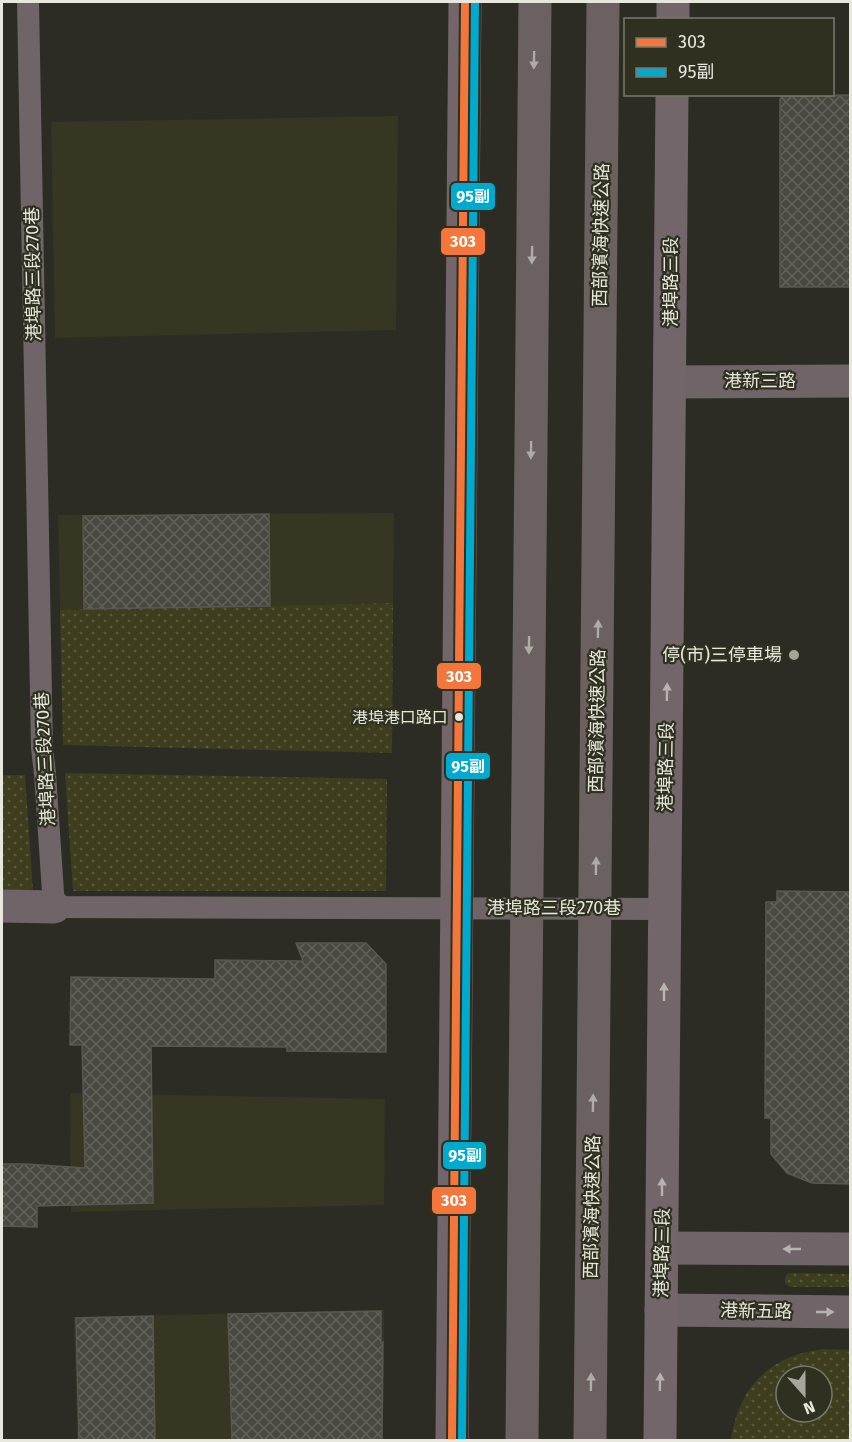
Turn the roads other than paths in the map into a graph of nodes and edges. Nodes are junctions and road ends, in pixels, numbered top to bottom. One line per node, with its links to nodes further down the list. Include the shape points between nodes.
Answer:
1 (28, 2): 11 (lane, 港埠路三段270巷, via 42,748)
2 (465, 2): 12 (street)
3 (535, 2): 19 (highway, one-way to 19, bridge)
4 (603, 2): 20 (highway, 西部濱海快速公路, one-way to 4, bridge)
5 (673, 2): 6 (street)
6 (673, 18)
7 (672, 96): 9 (street, 港埠路三段)
8 (850, 381): 9 (street, 港新三路)
9 (670, 382): 13 (street, 港埠路三段, one-way to 9)
10 (2, 906): 11 (street)
11 (54, 907): 12 (lane, 港埠路三段270巷)
12 (457, 907): 13 (lane, 港埠路三段270巷); 18 (street)
13 (664, 909): 14 (street, 港埠路三段, one-way to 13)
14 (662, 1248): 15 (street, one-way to 14); 16 (street, 港埠路三段)
15 (850, 1249)
16 (661, 1310): 17 (street, 港新五路, one-way to 17); 21 (street, 港埠路三段, one-way to 16)
17 (850, 1312)
18 (453, 1440)
19 (522, 1440)
20 (590, 1440)
21 (660, 1440)

